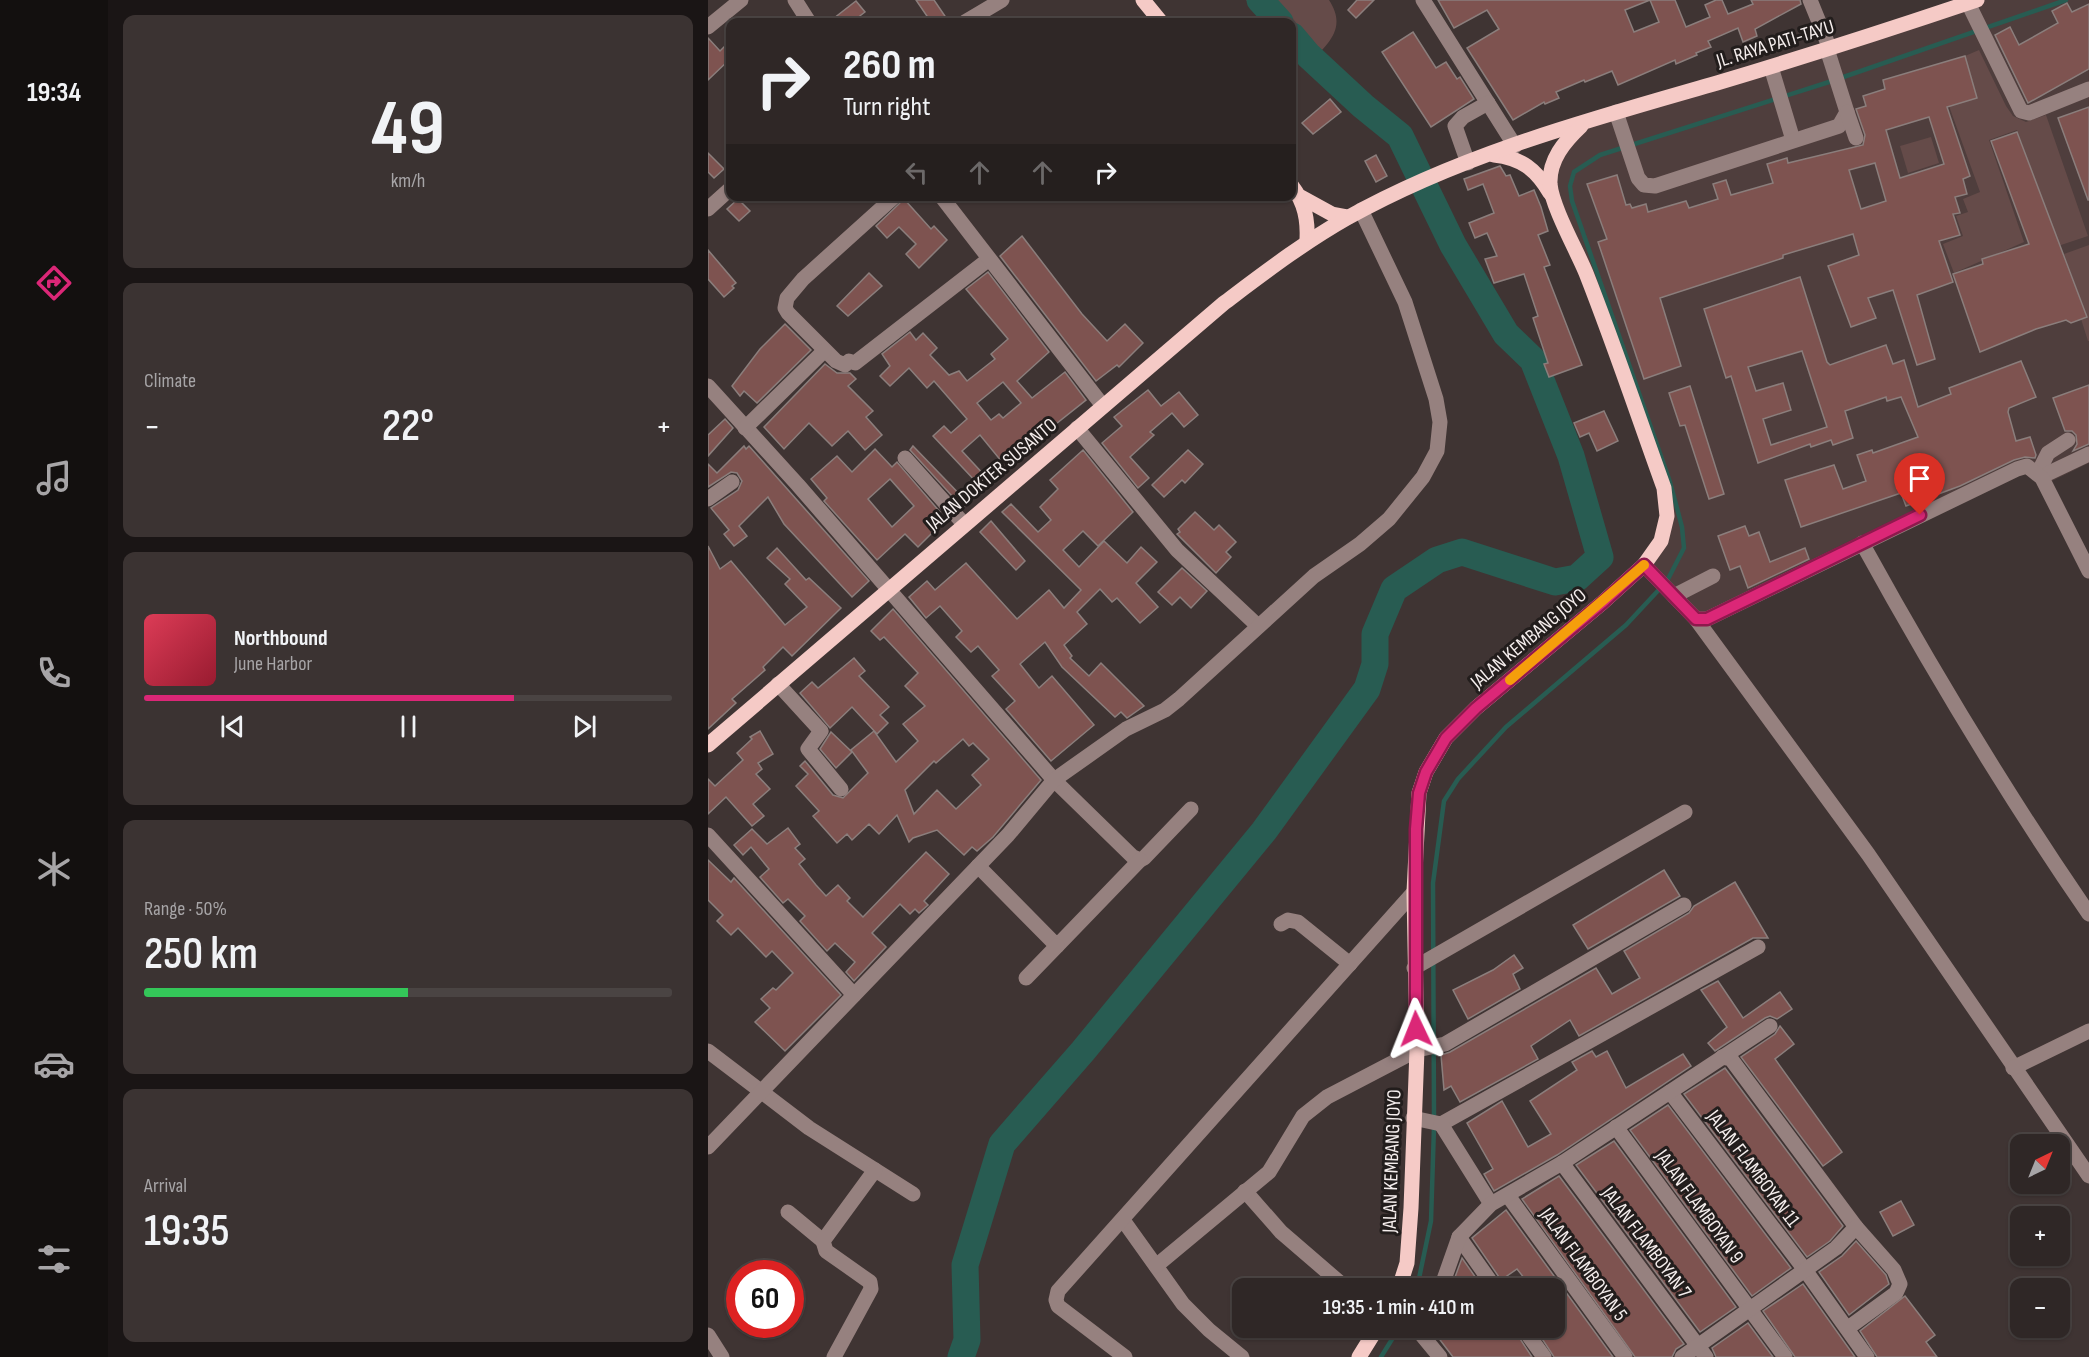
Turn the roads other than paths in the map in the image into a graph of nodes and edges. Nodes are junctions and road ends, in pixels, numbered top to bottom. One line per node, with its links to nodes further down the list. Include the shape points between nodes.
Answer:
1 (741, 0): 11 (street)
2 (795, 0): 8 (street)
3 (1002, 0): 9 (street)
4 (1143, 0): 10 (main road)
5 (1423, 0): 15 (street)
6 (1810, 0): 12 (street)
7 (1972, 2): 12 (main road, JL. RAYA PATI-TAYU); 14 (street, via 2021,111 2029,113)
8 (806, 18)
9 (972, 18)
10 (1158, 18)
11 (708, 27)
12 (1829, 49): 13 (main road, JL. RAYA PATI-TAYU); 17 (street)
13 (1771, 67): 16 (main road, JL. RAYA PATI-TAYU); 20 (street)
14 (2089, 89)
15 (1488, 103): 21 (street); 23 (street, via 1455,126)
16 (1616, 112): 18 (main road, JL. RAYA PATI-TAYU); 20 (street, via 1638,178 1647,186)
17 (1847, 112): 19 (street); 20 (street, via 1839,126)
18 (1585, 122): 21 (main road, JL. RAYA PATI-TAYU); 26 (main road, via 1557,153 1551,170)
19 (1856, 138)
20 (1793, 140)
21 (1515, 146): 22 (main road, JL. RAYA PATI-TAYU)
22 (1491, 154): 23 (main road, JL. RAYA PATI-TAYU); 26 (main road, JALAN KEMBANG JOYO, via 1520,160 1537,173)
23 (1462, 165): 30 (main road, JALAN DOKTER SUSANTO)
24 (1296, 192): 30 (main road, via 1332,214); 31 (main road, via 1307,220)
25 (726, 193): 29 (street)
26 (1552, 193): 46 (main road, JALAN KEMBANG JOYO, via 1664,488 1667,516 1661,541)
27 (889, 201): 33 (street, via 803,279 788,298 788,313)
28 (945, 201): 32 (street)
29 (708, 209)
30 (1354, 214): 31 (main road, JALAN DOKTER SUSANTO); 52 (street, via 1401,293 1412,323 1436,399 1440,422 1437,451 1423,477 1389,519 1314,576)
31 (1307, 241): 35 (main road, JALAN DOKTER SUSANTO, via 1224,303)
32 (989, 259): 33 (street, via 855,363 841,364); 35 (street)
33 (824, 351): 36 (street)
34 (708, 386): 36 (street)
35 (1103, 406): 37 (main road, JALAN DOKTER SUSANTO)
36 (746, 428): 49 (street)
37 (1077, 428): 44 (main road, JALAN DOKTER SUSANTO); 52 (street, via 1177,550)
38 (2068, 440): 41 (street, via 2048,453)
39 (2089, 454): 41 (street)
40 (905, 458): 44 (street)
41 (2043, 473): 45 (street, via 2027,466 2017,469); 47 (street)
42 (732, 482): 43 (street)
43 (708, 499)
44 (964, 524): 49 (main road, JALAN DOKTER SUSANTO)
45 (1862, 543): 51 (street, via 1707,619); 64 (street, via 1920,649 1965,717 2018,811)
46 (1644, 565): 50 (street); 62 (main road, JALAN KEMBANG JOYO, via 1446,738 1419,793)
47 (2089, 571)
48 (1713, 576): 50 (street)
49 (889, 588): 53 (main road, JALAN DOKTER SUSANTO); 55 (street)
50 (1674, 596): 51 (street)
51 (1696, 619): 77 (street, via 1868,854)
52 (1258, 626): 55 (street, via 1165,710 1126,729)
53 (778, 684): 54 (main road, JALAN DOKTER SUSANTO); 56 (street, via 820,731 808,749)
54 (708, 745)
55 (1054, 780): 60 (street); 61 (street)
56 (841, 789)
57 (1191, 808): 60 (street)
58 (1685, 812): 69 (street)
59 (708, 835): 71 (street)
60 (1140, 860): 66 (street)
61 (978, 866): 66 (street); 71 (street)
62 (1414, 892): 68 (street); 69 (main road, JALAN KEMBANG JOYO)
63 (1683, 905): 74 (street, via 1445,1044)
64 (2089, 914)
65 (1281, 924): 68 (street, via 1288,920 1298,922)
66 (1057, 946): 70 (street)
67 (1758, 947): 81 (street)
68 (1350, 964): 92 (street)
69 (1414, 968): 74 (main road, JALAN KEMBANG JOYO)
70 (1026, 978)
71 (854, 994): 78 (street)
72 (1770, 1026): 76 (street)
73 (2089, 1031): 77 (street)
74 (1416, 1050): 80 (main road, JALAN KEMBANG JOYO); 87 (street, via 1327,1097 1303,1116 1269,1172)
75 (708, 1051): 78 (street)
76 (1722, 1057): 79 (street); 93 (street, via 1731,1059)
77 (2013, 1068): 86 (street)
78 (762, 1092): 83 (street); 85 (street)
79 (1670, 1092): 82 (street); 97 (street, JALAN FLAMBOYAN 11)
80 (1413, 1118): 81 (street); 99 (main road, JALAN KEMBANG JOYO, via 1407,1263)
81 (1441, 1124): 90 (street)
82 (1616, 1127): 84 (street); 102 (street, JALAN FLAMBOYAN 9)
83 (708, 1147)
84 (1562, 1163): 89 (street); 108 (street, JALAN FLAMBOYAN 7)
85 (875, 1170): 88 (street); 95 (street)
86 (2089, 1176)
87 (1245, 1191): 96 (street); 98 (street, via 1281,1232)
88 (913, 1194)
89 (1509, 1197): 90 (street); 116 (street, JALAN FLAMBOYAN 5)
90 (1491, 1204): 94 (street)
91 (788, 1212): 95 (street)
92 (1123, 1220): 96 (street); 111 (street, via 1056,1295 1058,1306)
93 (1856, 1227): 97 (street, via 1836,1248); 103 (street, via 1894,1270 1900,1284 1896,1293)
94 (1459, 1237): 100 (street); 101 (street)
95 (823, 1241): 110 (street, via 826,1251 870,1282 871,1289)
96 (1156, 1266): 112 (street, via 1183,1304)
97 (1805, 1270): 102 (street); 103 (street, JALAN FLAMBOYAN 11)
98 (1334, 1278)
99 (1402, 1278)
100 (1445, 1278)
101 (1488, 1278)
102 (1751, 1309): 108 (street); 118 (street, JALAN FLAMBOYAN 9)
103 (1848, 1328): 119 (street, JALAN FLAMBOYAN 11)
104 (708, 1335): 109 (street)
105 (1371, 1338): 113 (main road)
106 (1427, 1338): 114 (street)
107 (1530, 1338): 115 (street)
108 (1702, 1351): 117 (street)
109 (722, 1357)
110 (834, 1357)
111 (1125, 1357)
112 (1242, 1357)
113 (1359, 1357)
114 (1440, 1357)
115 (1544, 1357)
116 (1625, 1357)
117 (1682, 1357)
118 (1785, 1357)
119 (1867, 1357)

